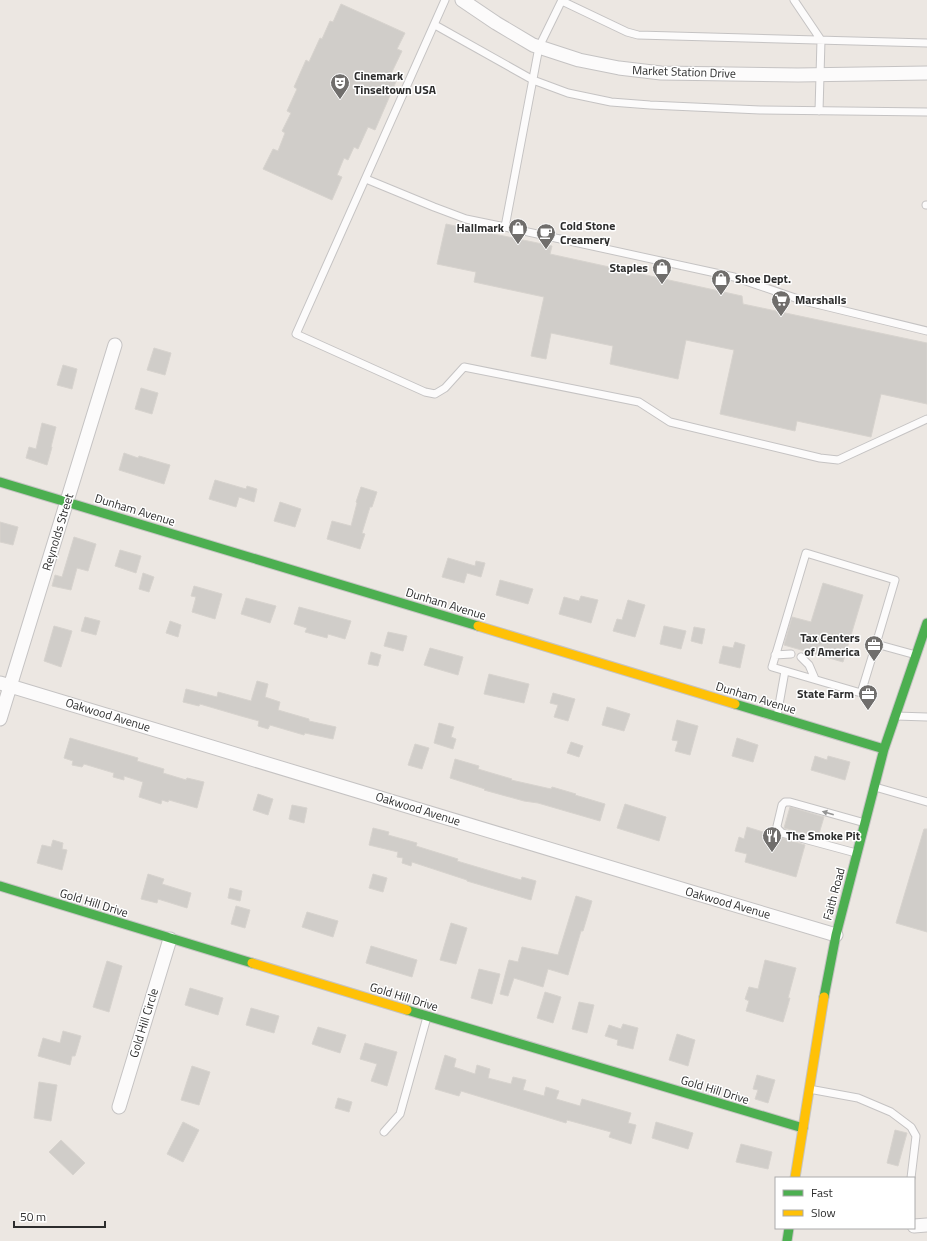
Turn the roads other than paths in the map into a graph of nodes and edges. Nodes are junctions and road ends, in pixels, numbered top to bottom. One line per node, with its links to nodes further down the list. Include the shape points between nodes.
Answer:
1 (445, 0): 5 (lane)
2 (462, 0): 8 (street, Market Station Drive)
3 (562, 0): 6 (lane, via 638,35); 8 (lane)
4 (794, 0): 6 (lane)
5 (434, 25): 12 (lane); 16 (lane)
6 (821, 40): 7 (lane); 11 (lane)
7 (927, 44)
8 (539, 47): 11 (street, Market Station Drive, via 579,60 661,73); 12 (lane)
9 (898, 73): 10 (street, Market Station Drive); 11 (street, Market Station Drive); 13 (street, Market Station Drive)
10 (927, 73)
11 (821, 75): 14 (lane)
12 (533, 80): 14 (lane, via 568,93 610,102); 17 (lane)
13 (927, 82)
14 (819, 111): 15 (lane)
15 (927, 112)
16 (366, 179): 17 (lane, via 434,207); 20 (lane, via 296,334 425,392 435,394 445,388 464,367 638,402 670,422 820,458 838,460)
17 (505, 227): 18 (lane, via 734,277 804,301)
18 (927, 331)
19 (115, 345): 22 (street, Reynolds Street)
20 (927, 419)
21 (0, 482): 22 (street, Dunham Avenue)
22 (67, 502): 31 (street, Reynolds Street); 32 (street, Dunham Avenue)
23 (927, 623): 27 (street, Faith Road)
24 (876, 644): 26 (lane, via 895,580 806,553); 27 (lane); 30 (lane, via 861,693)
25 (791, 654): 26 (lane)
26 (775, 655): 29 (lane, via 772,667)
27 (916, 656): 33 (street, Faith Road)
28 (801, 657): 30 (lane, via 809,665)
29 (785, 671): 30 (lane); 32 (lane)
30 (816, 679)
31 (5, 684): 35 (street, Reynolds Street); 42 (street, Oakwood Avenue)
32 (777, 716): 36 (street, Dunham Avenue)
33 (896, 716): 34 (lane); 36 (street, Faith Road)
34 (927, 717)
35 (0, 719)
36 (884, 749): 37 (street, Faith Road)
37 (875, 787): 38 (lane); 39 (street, Faith Road)
38 (927, 802)
39 (865, 824): 40 (street, Faith Road); 40 (lane, one-way to 40, via 790,802 782,805 777,826 782,833)
40 (857, 854): 42 (street, Faith Road)
41 (0, 886): 43 (street, Gold Hill Drive)
42 (836, 935): 45 (street, Faith Road)
43 (170, 939): 44 (street, Gold Hill Drive); 46 (street, Gold Hill Circle)
44 (427, 1016): 47 (street, Gold Hill Drive); 48 (lane, via 400,1114)
45 (808, 1089): 47 (street, Faith Road); 50 (lane, via 858,1098 891,1112 911,1127 916,1136)
46 (119, 1107)
47 (803, 1128): 49 (street, Faith Road)
48 (384, 1132)
49 (795, 1177)
50 (911, 1177)
51 (927, 1225): 52 (street)
52 (915, 1226)
53 (789, 1229): 54 (street)
54 (787, 1241)

